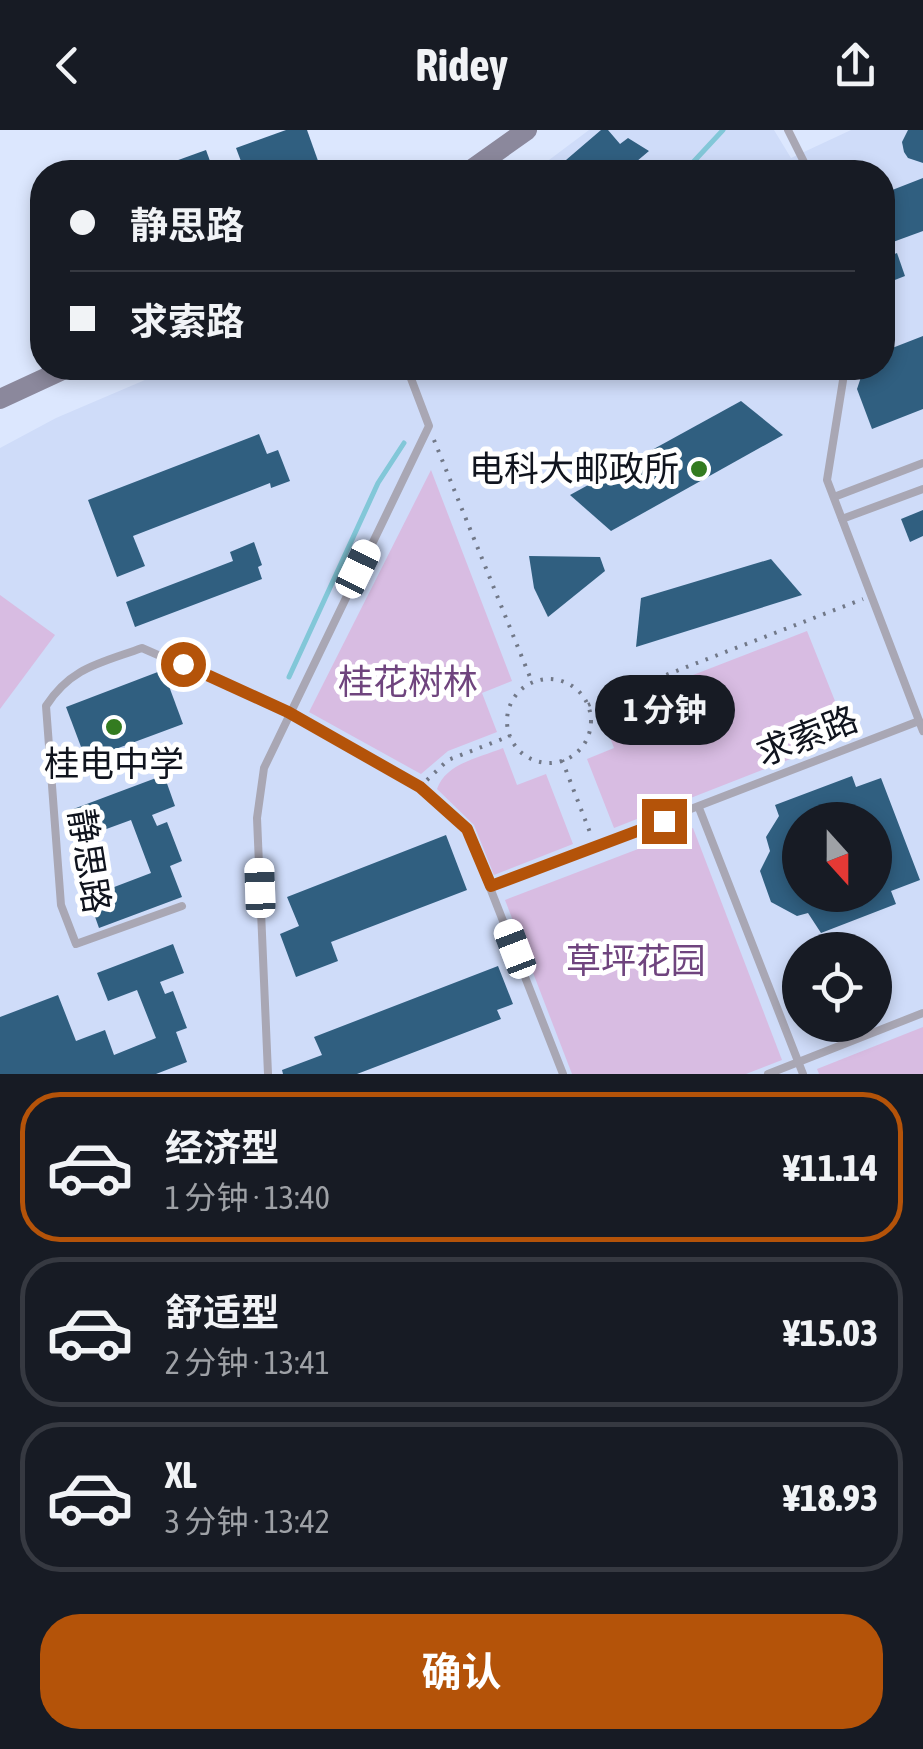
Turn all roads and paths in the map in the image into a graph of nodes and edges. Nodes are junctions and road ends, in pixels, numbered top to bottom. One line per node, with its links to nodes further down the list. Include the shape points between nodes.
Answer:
1 (527, 130): 3 (main road)
2 (788, 130): 4 (lane)
3 (485, 160)
4 (803, 160)
5 (40, 380): 8 (main road)
6 (412, 380): 9 (lane)
7 (843, 380): 12 (lane, via 827,480)
8 (0, 398)
9 (429, 426): 15 (path); 17 (lane)
10 (923, 463): 12 (lane)
11 (923, 489): 13 (lane)
12 (834, 497): 13 (lane)
13 (842, 519): 14 (lane)
14 (872, 596): 16 (path); 18 (lane)
15 (532, 682): 16 (path, via 571,685); 19 (path, via 511,701)
16 (588, 706): 20 (path, via 584,744)
17 (288, 712): 21 (lane, 静思路); 25 (lane, 静思路, via 142,648 77,672 46,706 61,906 76,944); 28 (lane, via 264,768 257,818)
18 (921, 726): 22 (lane, 求索路)
19 (510, 736): 20 (path, via 534,760); 21 (path, via 448,760)
20 (562, 760): 23 (path)
21 (420, 787): 24 (lane, 静思路, via 467,829)
22 (699, 808): 23 (lane, 求索路); 27 (lane)
23 (596, 847): 24 (lane, 求索路)
24 (491, 886): 29 (lane, 静思路)
25 (182, 906)
26 (923, 1013): 27 (lane)
27 (798, 1062): 30 (lane); 31 (lane)
28 (268, 1074)
29 (563, 1074)
30 (768, 1074)
31 (803, 1074)

